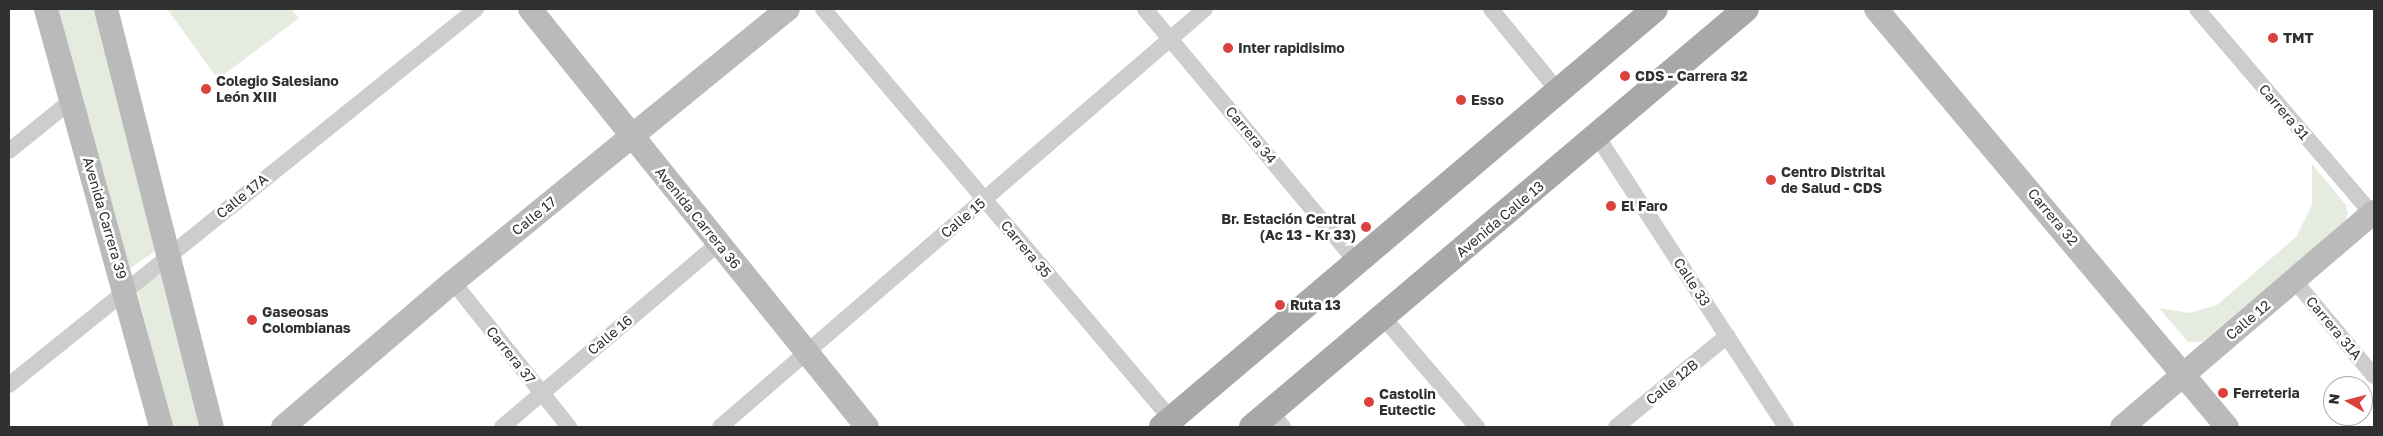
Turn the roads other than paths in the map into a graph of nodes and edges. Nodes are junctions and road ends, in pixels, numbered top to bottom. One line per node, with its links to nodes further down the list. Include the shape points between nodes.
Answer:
1 (46, 9): 16 (street, Avenida Carrera 39)
2 (106, 9): 23 (street)
3 (476, 9): 23 (street, Calle 17A)
4 (530, 9): 17 (street, Avenida Carrera 36)
5 (788, 9): 17 (street, Calle 17)
6 (823, 9): 20 (street, Carrera 35)
7 (1146, 9): 14 (street, Carrera 34)
8 (1205, 9): 14 (street, Calle 15)
9 (1491, 9): 15 (street)
10 (1654, 9): 15 (main road)
11 (1746, 9): 18 (main road, Avenida Calle 13)
12 (1876, 9): 31 (street, Carrera 32)
13 (2197, 9): 21 (street, Carrera 31)
14 (1170, 38): 20 (street, Calle 15); 24 (street, Carrera 34)
15 (1558, 91): 24 (main road)
16 (72, 100): 19 (street); 27 (street, Avenida Carrera 39)
17 (632, 136): 22 (street, Avenida Carrera 36); 26 (street, Calle 17)
18 (1597, 136): 28 (main road, Avenida Calle 13); 29 (street, Calle 33)
19 (9, 151)
20 (985, 200): 30 (street, Calle 15); 36 (street, Carrera 35)
21 (2373, 213): 25 (street, Calle 12)
22 (718, 244): 30 (street, Avenida Carrera 36); 34 (street, Calle 16)
23 (169, 254): 27 (street, Calle 17A); 39 (street)
24 (1356, 261): 36 (main road)
25 (2294, 280): 31 (street, Calle 12); 32 (street, Carrera 31A)
26 (453, 282): 34 (street, Carrera 37); 37 (street, Calle 17)
27 (125, 290): 33 (street, Calle 17A); 38 (street, Avenida Carrera 39)
28 (1382, 317): 35 (main road, Avenida Calle 13); 44 (street)
29 (1727, 336): 45 (street, Calle 12B); 46 (street, Calle 33)
30 (806, 351): 42 (street, Calle 15); 43 (street, Avenida Carrera 36)
31 (2183, 375): 47 (street, Calle 12); 48 (street, Carrera 32)
32 (2374, 376)
33 (9, 385)
34 (541, 392): 40 (street, Calle 16); 41 (street, Carrera 37)
35 (1269, 422)
36 (1166, 423)
37 (290, 425)
38 (161, 427)
39 (212, 427)
40 (502, 427)
41 (570, 427)
42 (720, 427)
43 (867, 427)
44 (1477, 427)
45 (1616, 427)
46 (1786, 427)
47 (2122, 427)
48 (2227, 427)

